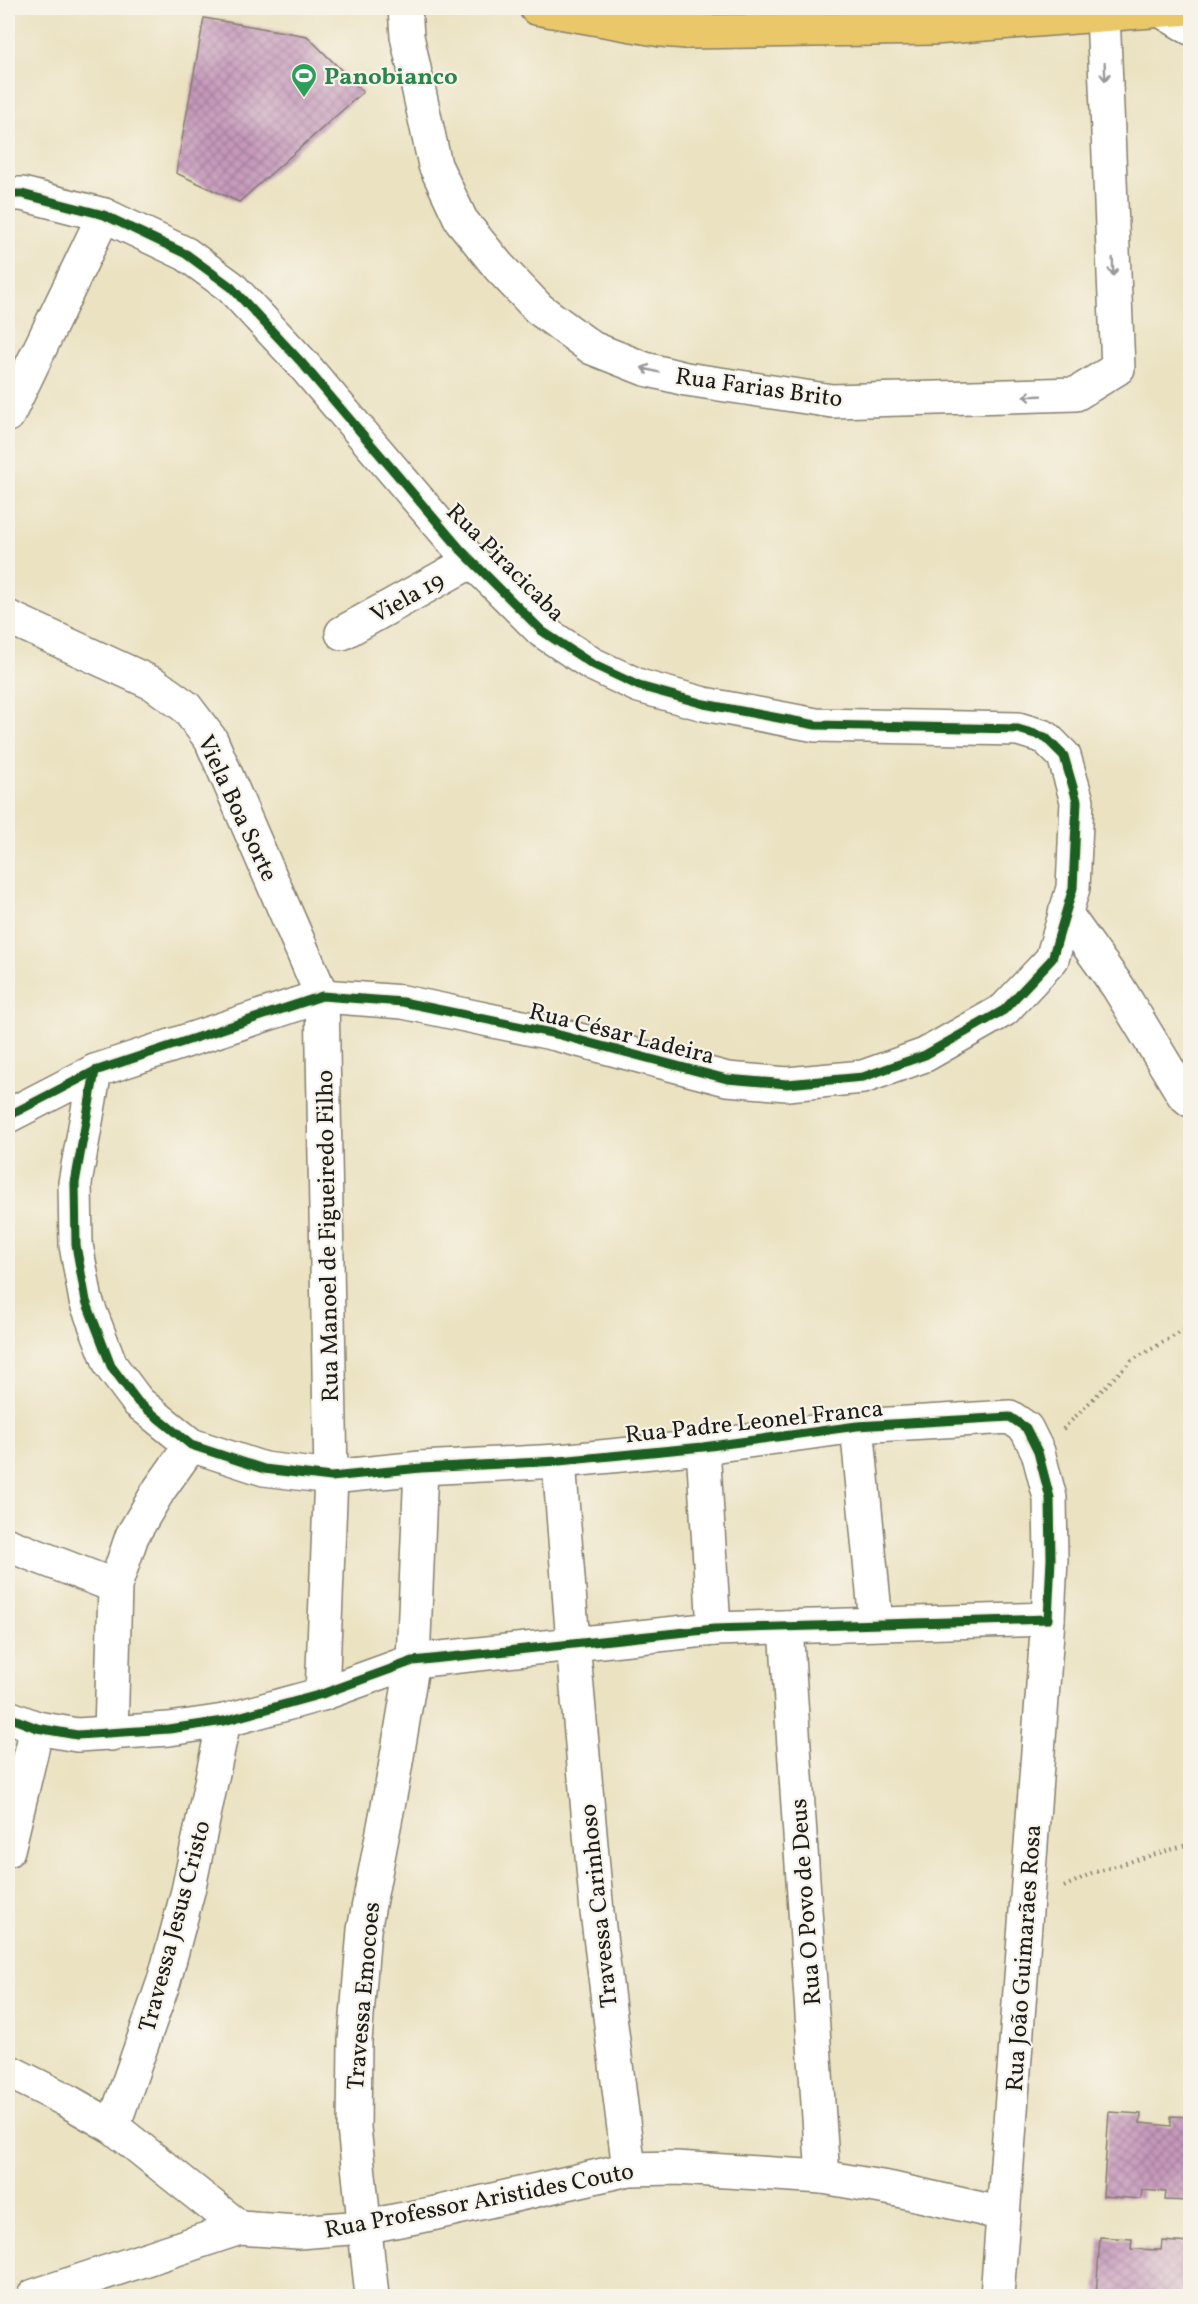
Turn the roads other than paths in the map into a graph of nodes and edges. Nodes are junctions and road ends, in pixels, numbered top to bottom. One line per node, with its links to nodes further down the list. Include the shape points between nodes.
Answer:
1 (405, 8): 5 (street, Rua Farias Brito, one-way to 1, via 1118,368 1076,394 832,401 645,369 592,348 539,309 461,220 435,165 407,36)
2 (536, 8): 6 (main road)
3 (632, 8): 6 (street)
4 (1176, 10): 5 (main road); 7 (street)
5 (1103, 14): 6 (main road, via 934,28)
6 (679, 23)
7 (1191, 28)
8 (8, 194): 9 (street, Rua Piracicaba)
9 (104, 215): 10 (street); 11 (street, Rua Piracicaba, via 186,254 231,288 301,362)
10 (8, 415)
11 (472, 561): 13 (street, Viela 19); 14 (street, Rua Piracicaba, via 542,631 592,664 639,686 704,704 816,726 1018,729 1045,737 1064,756)
12 (8, 617): 16 (street, Viela Boa Sorte, via 154,684 186,707 210,740)
13 (342, 633)
14 (1077, 801): 15 (street, Rua César Ladeira, via 1073,888)
15 (1065, 913): 16 (street, Rua César Ladeira, via 1052,959 1004,1010 926,1055 863,1077 787,1084 726,1079 556,1034 403,1002); 18 (street, via 1118,987 1183,1094)
16 (322, 996): 17 (street, Rua César Ladeira); 25 (street, Rua Manoel de Figueiredo Filho)
17 (95, 1071): 19 (street, Rua César Ladeira); 21 (street, Rua Padre Leonel Franca, via 75,1183 76,1245 86,1301 111,1366 138,1402)
18 (1191, 1100)
19 (8, 1116)
20 (857, 1426): 22 (street, Rua Padre Leonel Franca); 28 (street, Rua Padre Leonel Franca, via 1010,1417 1026,1428 1038,1452 1050,1498); 29 (street)
21 (191, 1445): 25 (street, Rua Padre Leonel Franca, via 264,1468); 27 (street, via 132,1536)
22 (703, 1448): 23 (street, Rua Padre Leonel Franca); 31 (street)
23 (559, 1461): 24 (street, Rua Padre Leonel Franca); 32 (street, Travessa Carinhoso)
24 (421, 1468): 25 (street, Rua Padre Leonel Franca); 33 (street, Travessa Emocoes)
25 (332, 1477): 34 (street, Rua Manoel de Figueiredo Filho)
26 (8, 1545): 27 (street)
27 (116, 1586): 37 (street)
28 (1048, 1619): 29 (street); 43 (street, Rua João Guimarães Rosa)
29 (876, 1623): 30 (street)
30 (786, 1627): 31 (street); 42 (street, Rua O Povo de Deus)
31 (714, 1629): 32 (street)
32 (573, 1643): 33 (street); 41 (street, Travessa Carinhoso, via 597,1912)
33 (413, 1660): 34 (street); 44 (street, Travessa Emocoes, via 364,1930 355,2041 354,2128)
34 (322, 1694): 35 (street)
35 (224, 1721): 37 (street); 40 (street, Travessa Jesus Cristo, via 188,1891 164,1981)
36 (22, 1722): 37 (street, via 77,1735); 38 (street)
37 (111, 1734)
38 (8, 1850)
39 (8, 2072): 40 (street)
40 (113, 2127): 45 (street)
41 (629, 2169): 42 (street, Rua Professor Aristides Couto); 44 (street, Rua Professor Aristides Couto)
42 (823, 2177): 43 (street, Rua Professor Aristides Couto)
43 (1004, 2214): 48 (street, Rua João Guimarães Rosa)
44 (363, 2227): 45 (street, Rua Professor Aristides Couto, via 298,2232); 47 (street, Travessa Emocoes)
45 (240, 2228): 46 (street, Rua Professor Aristides Couto)
46 (34, 2296)
47 (372, 2296)
48 (997, 2296)

